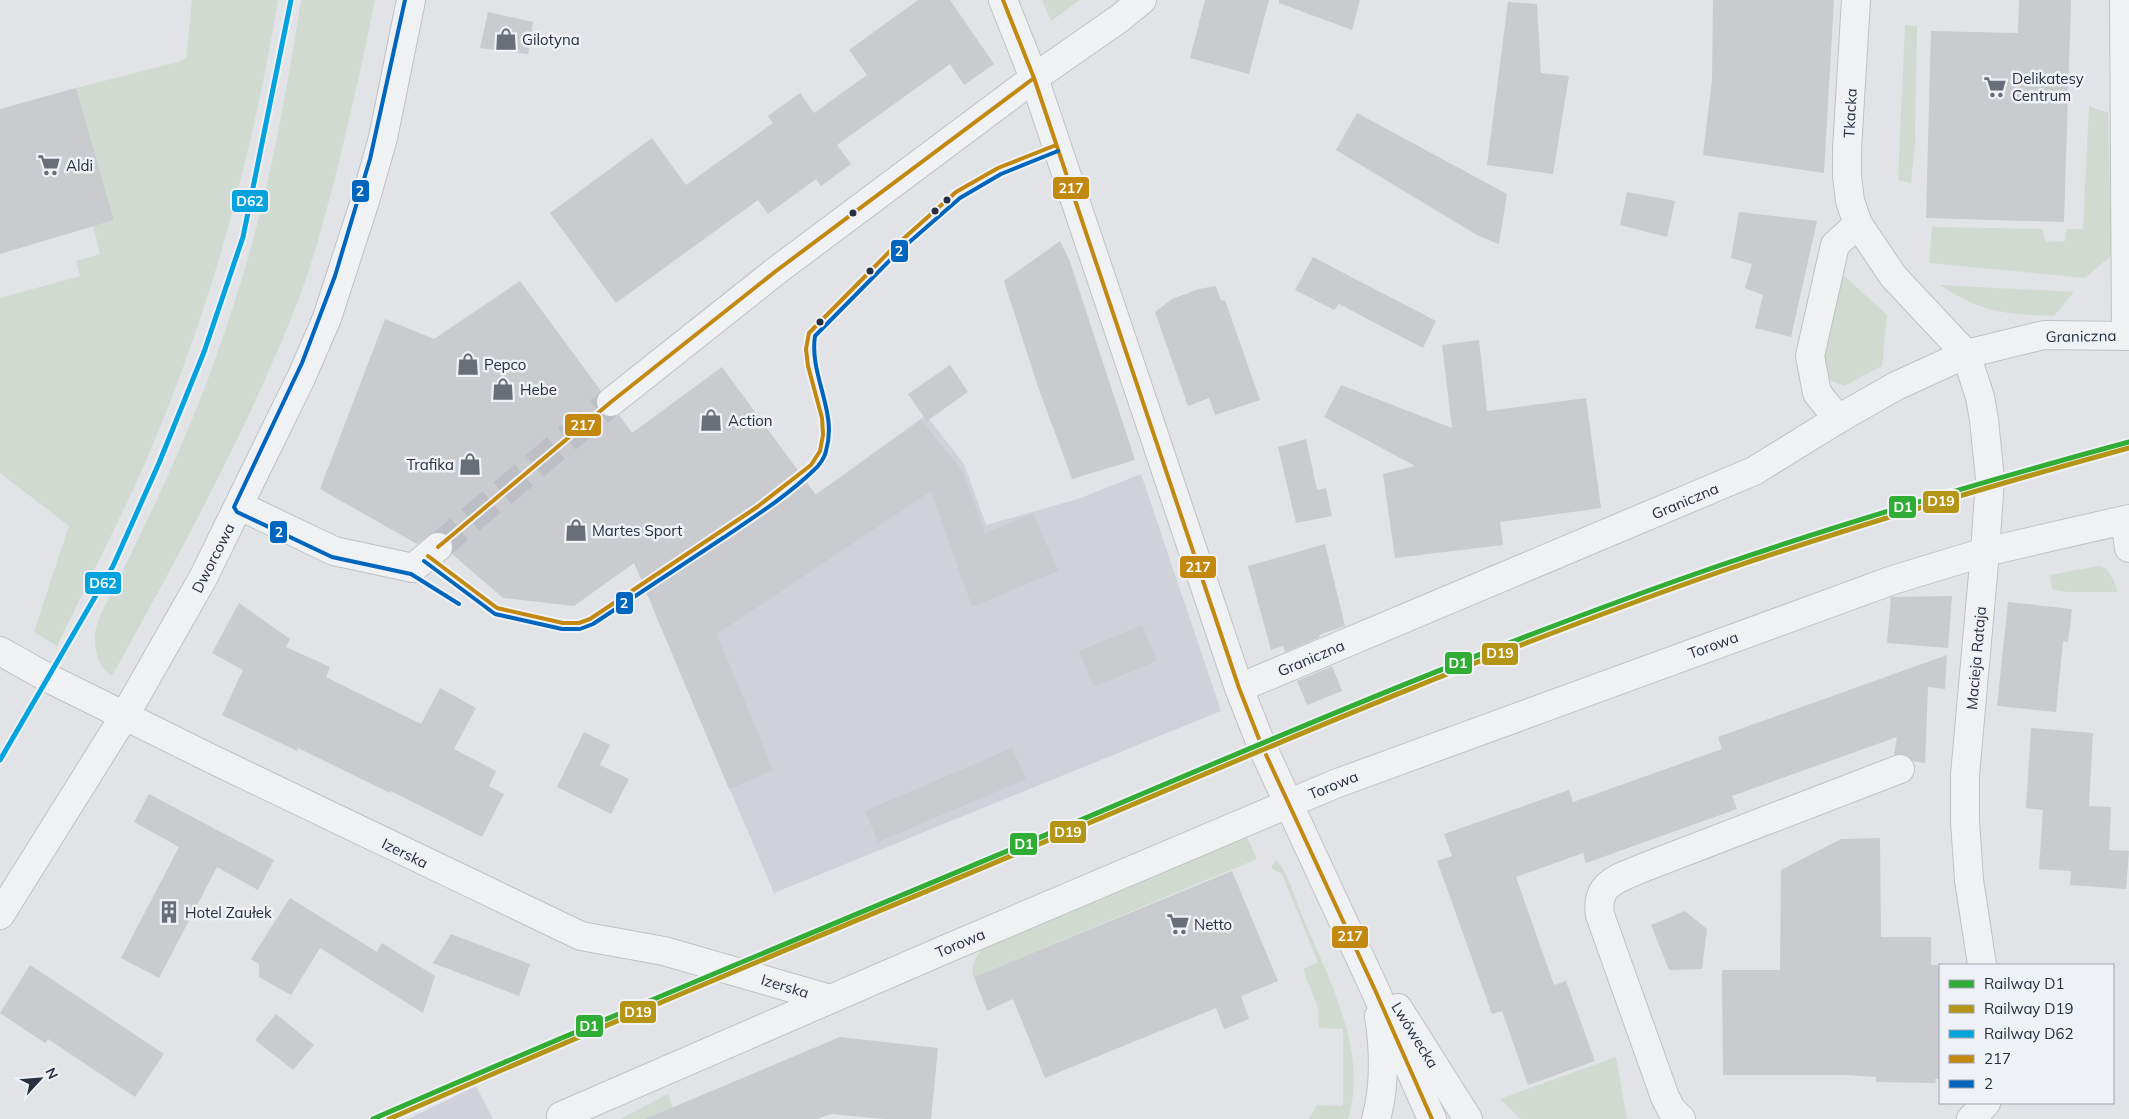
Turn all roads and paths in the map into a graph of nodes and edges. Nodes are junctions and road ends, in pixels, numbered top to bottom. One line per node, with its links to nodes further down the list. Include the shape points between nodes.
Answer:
1 (412, 0): 12 (street, Dworcowa, via 383,138 344,268 302,378)
2 (1003, 0): 6 (street, Lwówecka)
3 (1142, 0): 6 (street)
4 (1856, 0): 7 (street, Tkacka, via 1847,176 1850,201)
5 (2124, 0): 8 (street)
6 (1034, 78): 10 (street, via 776,272); 18 (street, Lwówecka)
7 (1858, 224): 9 (street, Tkacka, via 1893,276); 11 (street, via 1835,245 1810,356 1816,393)
8 (2127, 336): 9 (street, Graniczna, via 2044,335)
9 (1966, 354): 11 (street, Graniczna, via 1896,386); 16 (street, Macieja Rataja, via 1980,397 1990,480)
10 (610, 402)
11 (1838, 419): 18 (street, Graniczna, via 1754,471)
12 (240, 506): 14 (street, via 334,551 399,566 413,568); 19 (street, Dworcowa)
13 (2127, 519): 15 (street); 16 (street, Torowa)
14 (438, 547)
15 (2129, 548)
16 (1985, 552): 21 (street, Torowa, via 1884,583); 24 (street, Macieja Rataja, via 1965,794 1966,854)
17 (0, 651): 19 (street, Izerska)
18 (1239, 688): 21 (street, Lwówecka)
19 (126, 716): 23 (street, Dworcowa); 26 (street, Izerska, via 581,936 664,951)
20 (1900, 769): 32 (street, via 1645,867 1605,888 1600,896 1600,915 1665,1097)
21 (1288, 804): 22 (street, Lwówecka); 26 (street, Torowa)
22 (1333, 899): 25 (street, Lwówecka); 31 (street, Lwówecka)
23 (0, 915)
24 (1982, 964)
25 (1375, 990): 29 (street, via 1382,1052 1382,1083); 30 (street, Lwówecka)
26 (830, 999): 28 (street, Torowa)
27 (1985, 1104): 33 (street)
28 (561, 1116)
29 (1376, 1119)
30 (1432, 1119)
31 (1468, 1119)
32 (1681, 1119)
33 (1971, 1119)

